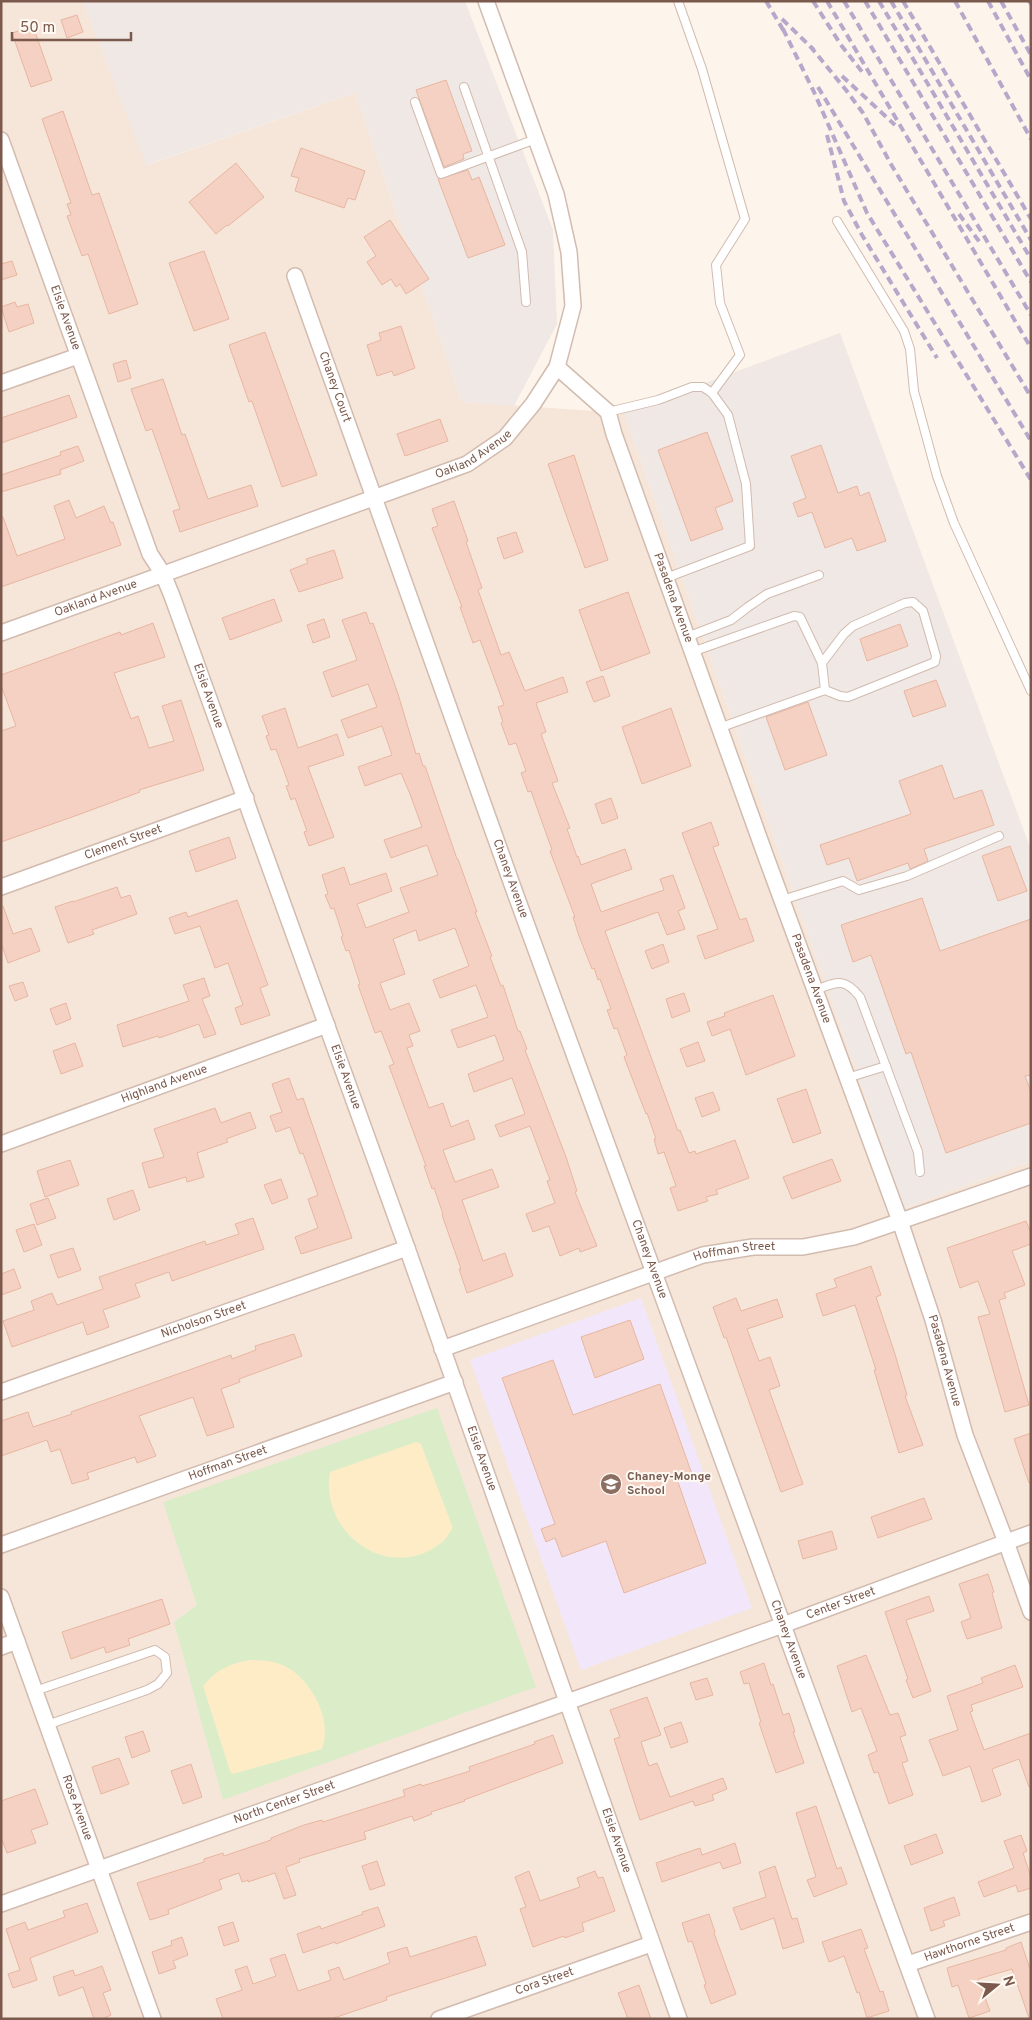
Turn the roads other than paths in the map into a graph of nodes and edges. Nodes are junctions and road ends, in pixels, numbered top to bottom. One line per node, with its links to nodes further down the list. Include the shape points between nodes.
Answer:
1 (486, 1): 5 (street, Oakland Avenue)
2 (678, 1): 14 (lane, via 702,69 745,219 716,264 720,303 740,354)
3 (464, 87): 7 (lane)
4 (415, 102): 7 (lane, via 441,174)
5 (536, 139): 7 (lane); 12 (street, Oakland Avenue, via 556,194 569,252 573,306)
6 (1, 140): 11 (street, Elsie Avenue)
7 (489, 158): 10 (lane, via 522,252)
8 (837, 222): 25 (lane, via 904,331 910,349 914,391 937,476 954,523)
9 (295, 276): 16 (street, Chaney Court)
10 (526, 302)
11 (78, 356): 13 (street); 17 (street, Elsie Avenue, via 150,554)
12 (557, 367): 15 (street); 16 (street, Oakland Avenue, via 505,438 466,464)
13 (1, 383)
14 (712, 393): 15 (lane, via 703,387 692,387 658,400); 19 (lane, via 728,415 746,484 750,546)
15 (608, 412): 19 (street, Pasadena Avenue)
16 (375, 498): 17 (street, Oakland Avenue); 40 (street, Chaney Avenue)
17 (163, 574): 20 (street, Oakland Avenue); 27 (street, Elsie Avenue)
18 (819, 575): 21 (lane, via 767,594 732,620)
19 (666, 578): 21 (street, Pasadena Avenue)
20 (1, 633)
21 (687, 637): 22 (street, Pasadena Avenue)
22 (692, 652): 23 (lane, via 794,616 800,617); 26 (street, Pasadena Avenue)
23 (822, 663): 24 (lane); 24 (lane, via 853,626 913,602 923,611 936,656 930,665 848,697)
24 (825, 690): 26 (lane)
25 (1031, 691)
26 (719, 728): 30 (street, Pasadena Avenue)
27 (246, 798): 29 (street, Clement Street); 32 (street, Elsie Avenue)
28 (999, 836): 30 (lane, via 907,876 859,890 843,880)
29 (1, 887)
30 (782, 900): 31 (street, Pasadena Avenue)
31 (815, 990): 33 (lane, via 838,982 851,986 860,997); 34 (street, Pasadena Avenue)
32 (327, 1025): 35 (street, Highland Avenue); 39 (street, Elsie Avenue)
33 (886, 1066): 34 (lane); 36 (lane, via 918,1152)
34 (847, 1078): 38 (street, Pasadena Avenue)
35 (1, 1144)
36 (920, 1172)
37 (1031, 1176): 38 (street, Hoffman Street)
38 (900, 1221): 40 (street, Hoffman Street, via 826,1244 728,1250); 45 (street, Pasadena Avenue, via 933,1320 964,1435)
39 (407, 1248): 41 (street, Elsie Avenue); 43 (street, Nicholson Street)
40 (654, 1271): 41 (street, Hoffman Street); 49 (street, Chaney Avenue)
41 (442, 1349): 42 (street, Elsie Avenue)
42 (454, 1382): 46 (street, Hoffman Street); 53 (street, Elsie Avenue)
43 (1, 1392)
44 (1031, 1533): 45 (street, Center Street)
45 (1006, 1542): 48 (street, Pasadena Avenue); 49 (street, Center Street)
46 (1, 1545)
47 (1, 1596): 50 (street, Rose Avenue)
48 (1031, 1612)
49 (783, 1625): 53 (street, Center Street); 59 (street, Chaney Avenue)
50 (17, 1641): 51 (street); 52 (street, Rose Avenue)
51 (1, 1647)
52 (35, 1692): 54 (street, Rose Avenue); 54 (lane, via 155,1650 165,1656 167,1673 158,1684)
53 (567, 1702): 55 (street, North Center Street); 58 (street, Elsie Avenue)
54 (47, 1725): 55 (street, Rose Avenue)
55 (99, 1869): 56 (street, North Center Street); 60 (street, Rose Avenue)
56 (1, 1904)
57 (1031, 1922): 59 (street, Hawthorne Street)
58 (651, 1944): 61 (street, Cora Street); 62 (street, Elsie Avenue)
59 (908, 1964): 63 (street, Chaney Avenue)
60 (153, 2019)
61 (438, 2019)
62 (679, 2019)
63 (927, 2019)

